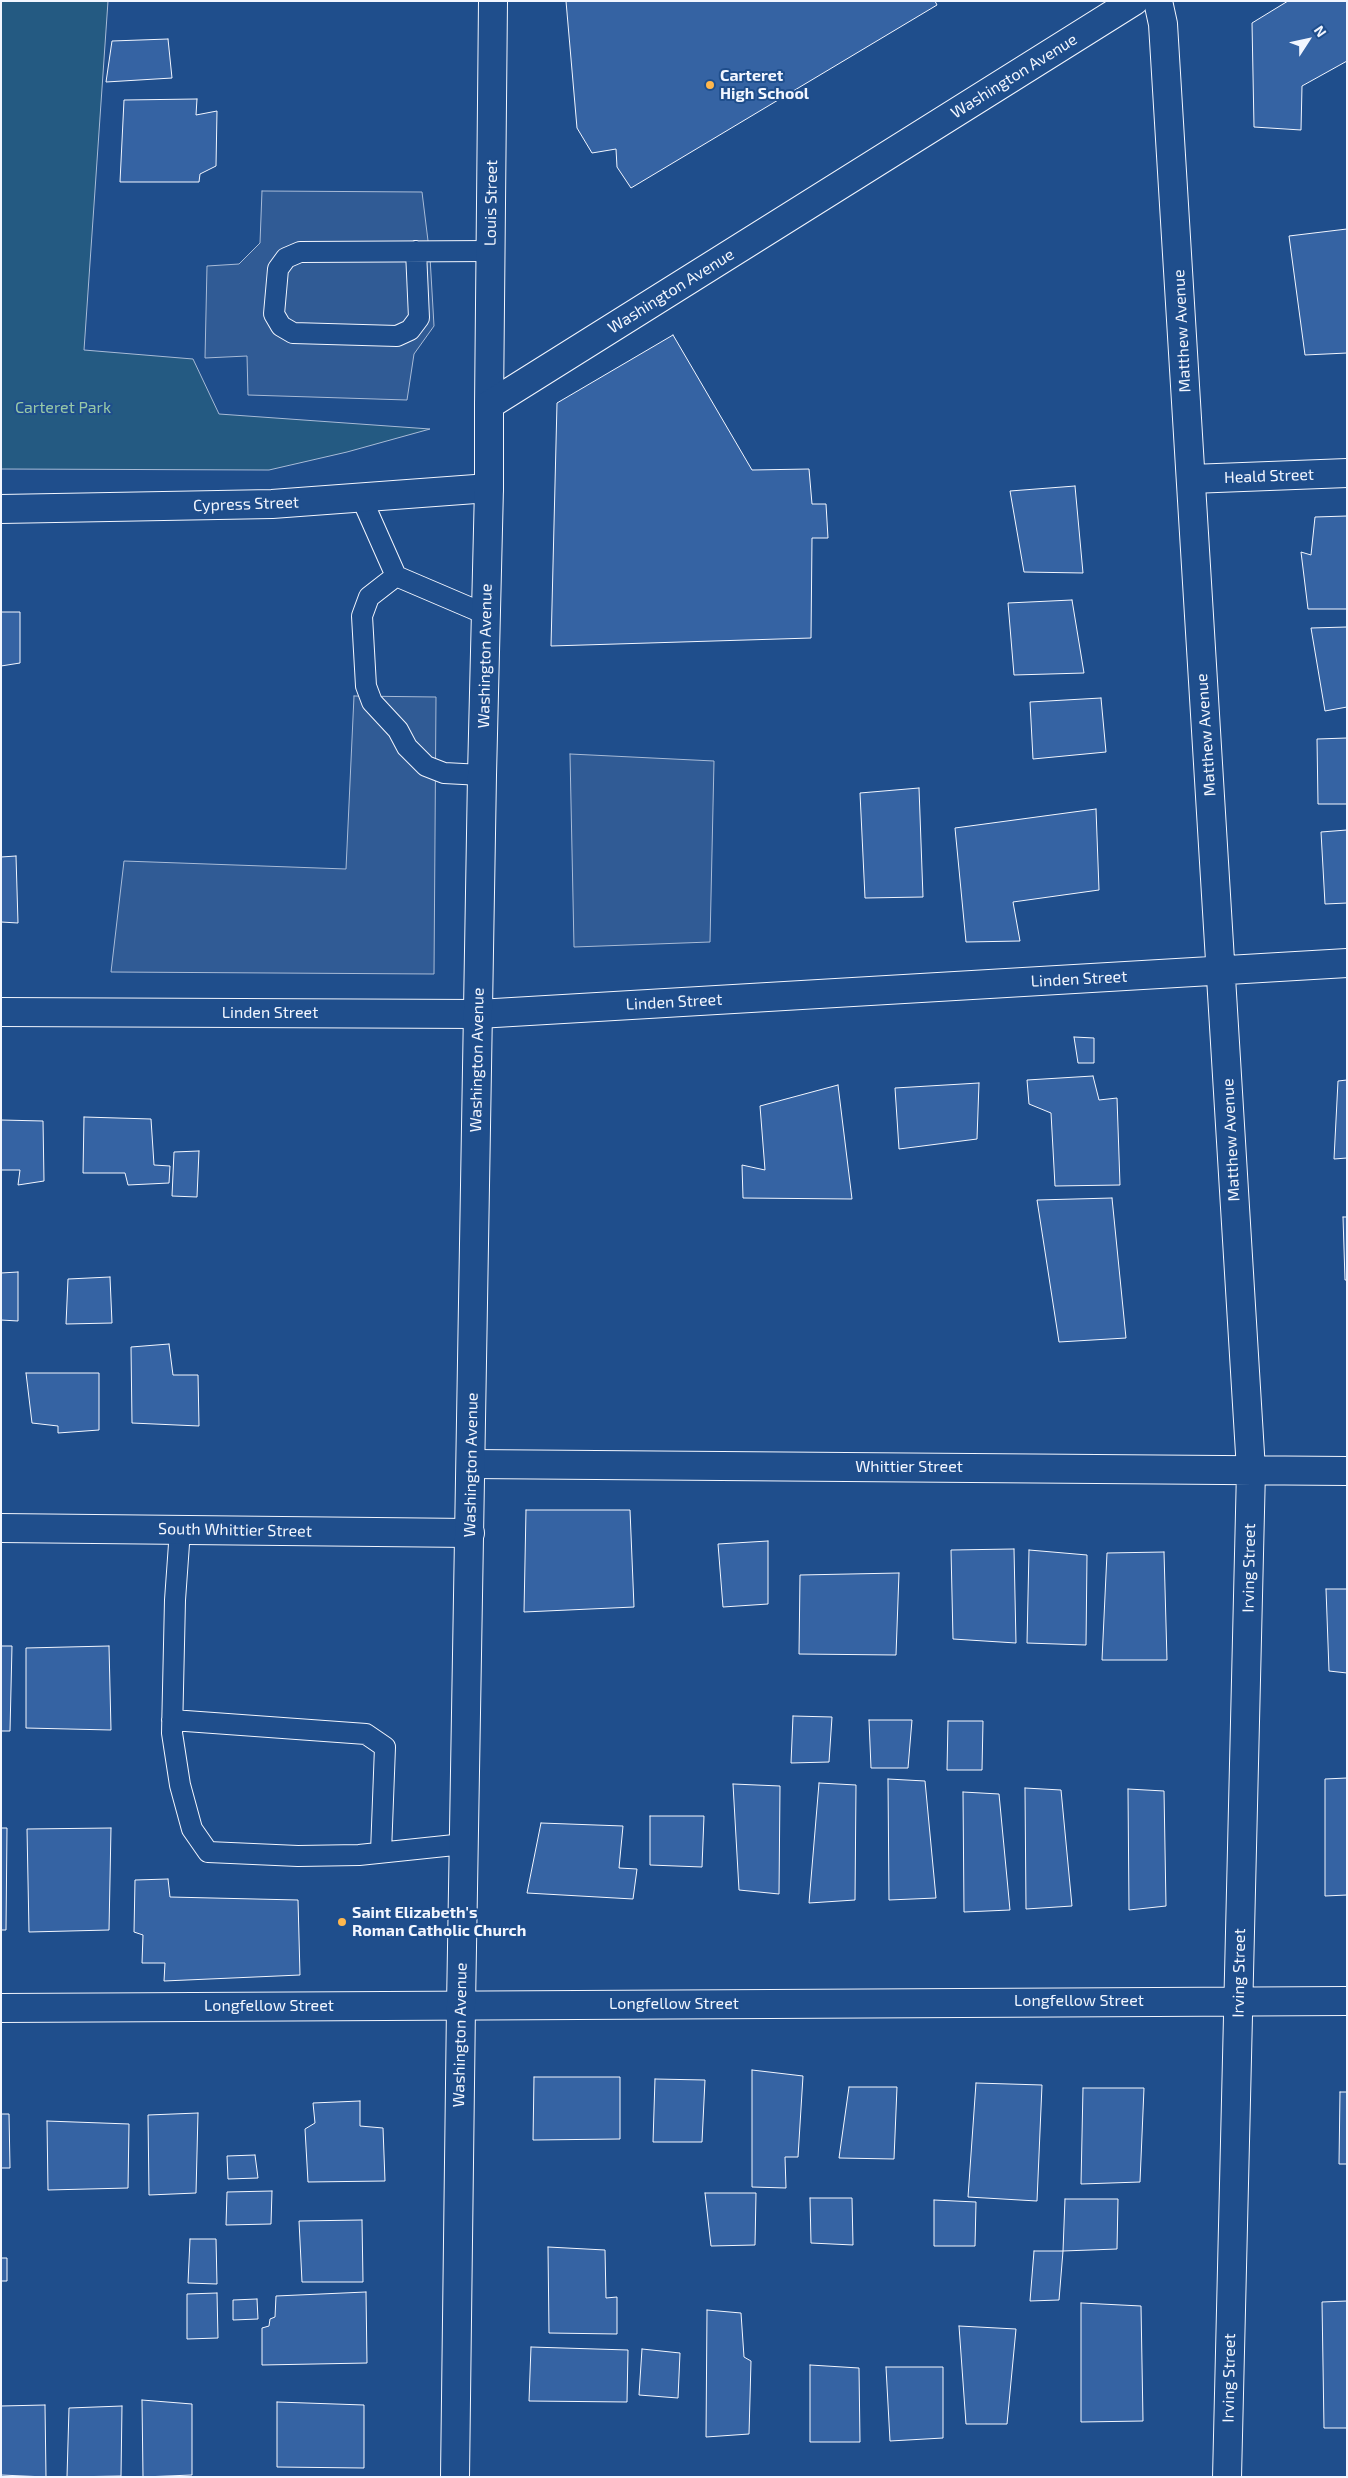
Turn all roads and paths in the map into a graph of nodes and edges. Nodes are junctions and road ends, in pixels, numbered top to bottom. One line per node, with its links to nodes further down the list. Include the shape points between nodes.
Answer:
1 (493, 1): 5 (street, Louis Street)
2 (1134, 1): 6 (street, Washington Avenue)
3 (1158, 1): 8 (street, Matthew Avenue, via 1163,24)
4 (416, 251): 4 (lane, via 300,252 286,258 278,269 274,314 281,326 293,333 397,336 410,330 419,318); 5 (lane)
5 (490, 251): 6 (street, Louis Street)
6 (489, 405): 9 (street, Washington Avenue)
7 (1347, 473): 8 (street, Heald Street)
8 (1191, 478): 16 (street, Matthew Avenue)
9 (489, 488): 10 (street, Cypress Street); 13 (street, Washington Avenue)
10 (361, 497): 11 (street, Cypress Street, via 272,504); 12 (lane)
11 (1, 509)
12 (396, 576): 13 (lane); 14 (lane, via 369,597 362,616 366,686 372,702 426,766 444,773)
13 (485, 614): 14 (street, Washington Avenue)
14 (482, 776): 18 (street, Washington Avenue)
15 (1347, 963): 16 (street, Linden Street)
16 (1221, 970): 18 (street, Linden Street); 20 (street, Matthew Avenue)
17 (1, 1012): 18 (street, Linden Street)
18 (478, 1014): 19 (street, Washington Avenue)
19 (471, 1464): 20 (street, Whittier Street); 24 (street, Washington Avenue)
20 (1251, 1470): 21 (street, Whittier Street); 28 (street, Irving Street)
21 (1347, 1471)
22 (1, 1528): 23 (street, South Whittier Street)
23 (180, 1530): 24 (street, South Whittier Street); 25 (lane)
24 (470, 1533): 26 (street, Washington Avenue)
25 (172, 1720): 27 (lane, via 180,1785 192,1829 208,1852 298,1856); 27 (lane, via 366,1734 385,1747)
26 (464, 1844): 27 (lane); 30 (street, Washington Avenue)
27 (381, 1852)
28 (1238, 2000): 29 (street, Longfellow Street); 30 (street, Longfellow Street); 33 (street, Irving Street)
29 (1347, 2001)
30 (461, 2005): 31 (street, Longfellow Street); 32 (street, Washington Avenue)
31 (1, 2008)
32 (455, 2477)
33 (1227, 2477)

